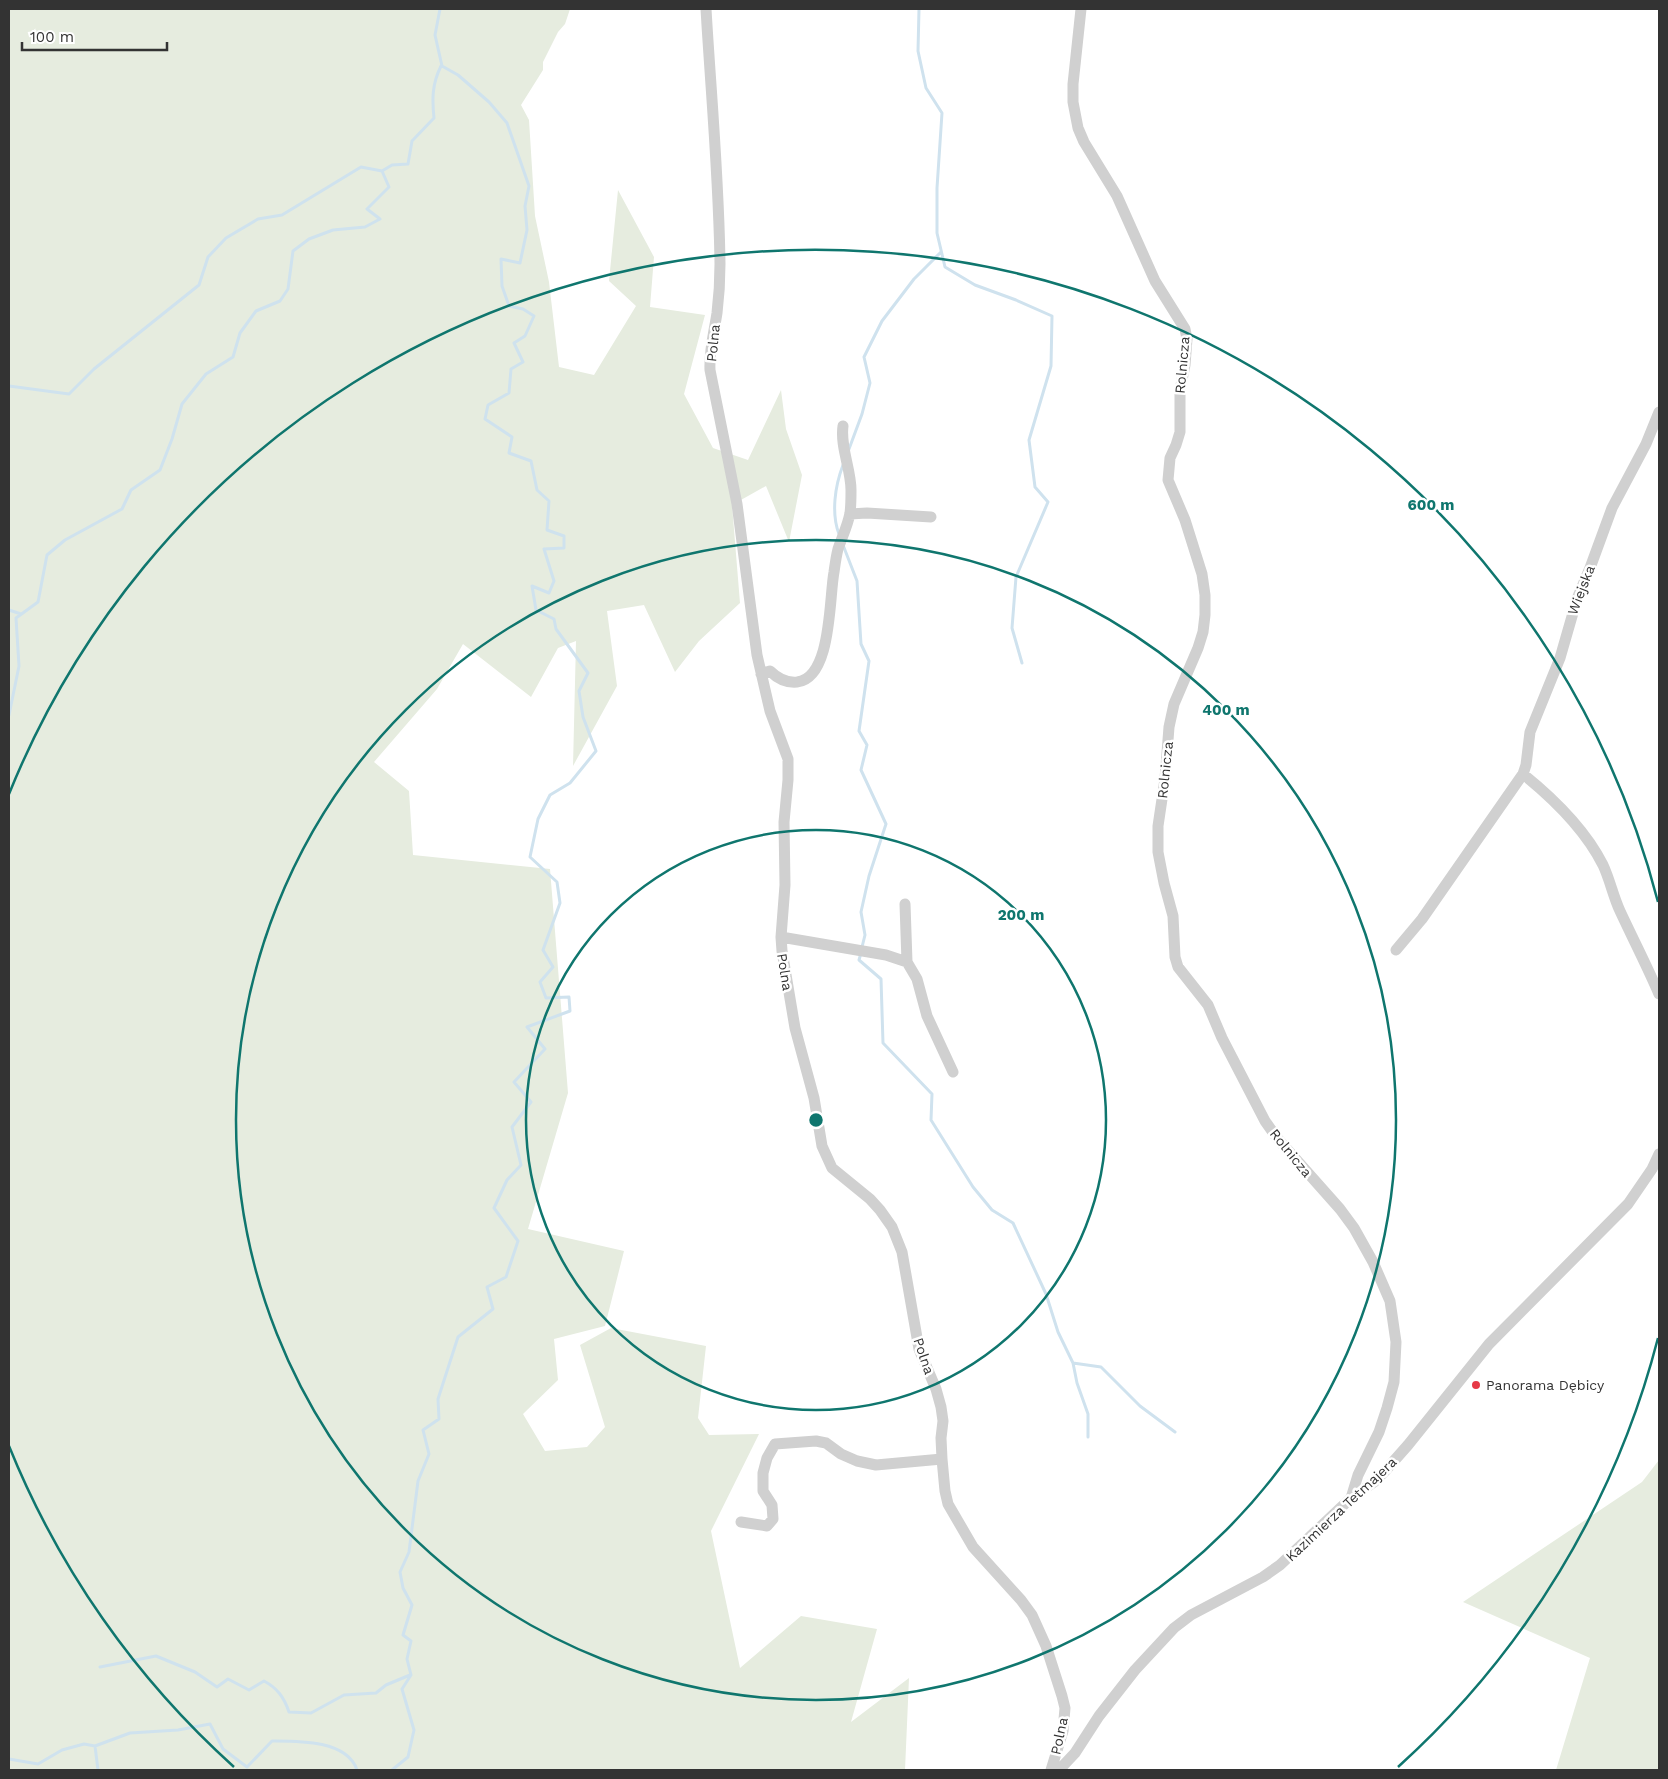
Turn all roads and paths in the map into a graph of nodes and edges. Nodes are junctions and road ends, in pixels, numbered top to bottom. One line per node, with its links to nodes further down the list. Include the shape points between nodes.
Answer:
1 (706, 9): 7 (street, Polna, via 718,173 720,264 710,370 738,512)
2 (1081, 9): 17 (street, Rolnicza, via 1073,84 1078,128 1117,196 1155,281 1185,329 1187,339 1179,396 1180,432 1170,458 1168,480 1200,566 1205,615 1198,648 1174,704 1158,826 1158,852 1173,916 1174,957 1178,967 1208,1005 1265,1121 1354,1228 1390,1301 1396,1342 1394,1382 1388,1408 1358,1474)
3 (1659, 412): 8 (street, Wiejska, via 1612,508 1577,599 1560,658 1530,732)
4 (843, 426): 5 (street, via 851,487)
5 (850, 514): 6 (street); 7 (street, via 838,550 830,593 829,622 818,666 803,681 778,679 770,671)
6 (932, 517)
7 (761, 674): 10 (street, Polna, via 770,711 788,759)
8 (1522, 774): 11 (street, Wiejska, via 1422,919); 13 (street, via 1556,803 1599,858 1620,912)
9 (905, 904): 12 (street)
10 (781, 937): 12 (street, Polna, via 886,955); 16 (street, Polna, via 795,1028 814,1098 822,1146 832,1168 880,1210 892,1227 902,1252 919,1349 941,1407)
11 (1396, 950)
12 (907, 962): 14 (street, via 917,979 927,1016)
13 (1659, 994)
14 (953, 1072)
15 (1659, 1154): 17 (street, Kazimierza Tetmajera, via 1628,1204 1489,1344 1395,1460 1374,1482)
16 (942, 1458): 18 (street, via 876,1465 857,1461 816,1441 775,1444 763,1472 763,1491 772,1505 773,1519 767,1526); 19 (street, Polna, via 948,1504 958,1524 973,1548 1032,1615 1046,1646 1064,1708 1063,1731)
17 (1351, 1498): 20 (street, Kazimierza Tetmajera, via 1280,1565 1174,1628 1135,1670)
18 (741, 1522)
19 (1051, 1770)
20 (1059, 1770)

